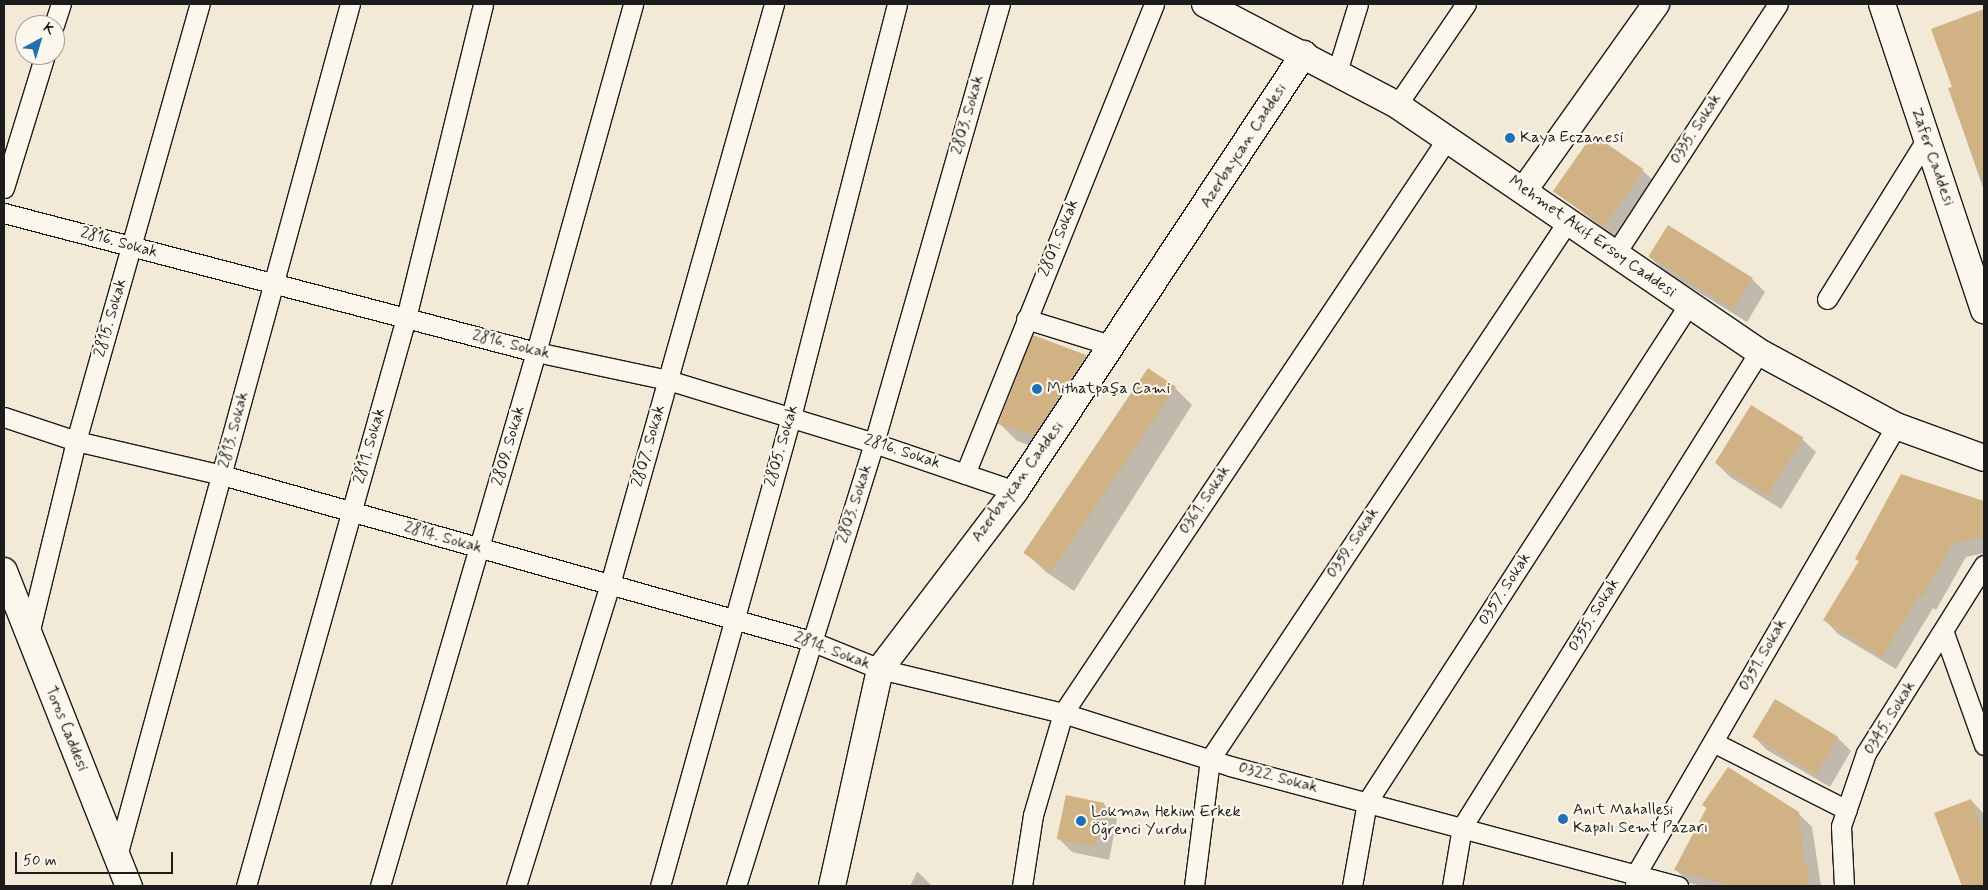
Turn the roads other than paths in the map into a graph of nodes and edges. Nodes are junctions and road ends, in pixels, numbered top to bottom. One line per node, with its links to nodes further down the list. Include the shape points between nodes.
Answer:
1 (200, 4): 25 (street, 2815. Sokak)
2 (350, 4): 27 (street, 2813. Sokak)
3 (483, 4): 31 (street, 2811. Sokak)
4 (633, 4): 34 (street, 2809. Sokak)
5 (774, 4): 36 (street, 2807. Sokak)
6 (897, 4): 38 (street, 2805. Sokak)
7 (1000, 4): 41 (street, 2803. Sokak)
8 (1154, 4): 32 (street, 2801. Sokak)
9 (1358, 4): 17 (street)
10 (1466, 4): 18 (street)
11 (1656, 4): 22 (street)
12 (1778, 4): 26 (street, 0335. Sokak)
13 (1882, 4): 20 (street, Zafer Caddesi)
14 (1219, 7): 15 (street, Mehmet Akif Ersoy Caddesi)
15 (1304, 54): 17 (street, Mehmet Akif Ersoy Caddesi); 33 (street, Azerbaycan Caddesi)
16 (42, 65): 21 (street)
17 (1336, 75): 18 (street, Mehmet Akif Ersoy Caddesi)
18 (1397, 105): 19 (street, Mehmet Akif Ersoy Caddesi)
19 (1447, 139): 22 (street, Mehmet Akif Ersoy Caddesi); 56 (street, 0361. Sokak)
20 (1926, 140): 28 (street, Zafer Caddesi); 29 (street)
21 (4, 188)
22 (1524, 190): 24 (street, Mehmet Akif Ersoy Caddesi)
23 (4, 213): 25 (street, 2816. Sokak)
24 (1568, 221): 26 (street, Mehmet Akif Ersoy Caddesi); 59 (street, 0359. Sokak)
25 (131, 246): 27 (street, 2816. Sokak); 40 (street, 2815. Sokak)
26 (1615, 254): 30 (street, Mehmet Akif Ersoy Caddesi)
27 (274, 285): 31 (street, 2816. Sokak); 44 (street, 2813. Sokak)
28 (1982, 296)
29 (1827, 299)
30 (1689, 304): 35 (street, Mehmet Akif Ersoy Caddesi); 60 (street, 0357. Sokak)
31 (406, 318): 34 (street, 2816. Sokak); 46 (street, 2811. Sokak)
32 (1026, 319): 33 (street); 43 (street, 2801. Sokak)
33 (1113, 346): 45 (street, Azerbaycan Caddesi)
34 (536, 352): 36 (street, 2816. Sokak); 47 (street, 2809. Sokak)
35 (1759, 352): 39 (street, Mehmet Akif Ersoy Caddesi); 62 (street, 0355. Sokak)
36 (668, 380): 38 (street, 2816. Sokak); 50 (street, 2807. Sokak)
37 (4, 417): 40 (street, 2814. Sokak)
38 (791, 417): 41 (street, 2816. Sokak); 51 (street, 2805. Sokak)
39 (1896, 426): 42 (street, Mehmet Akif Ersoy Caddesi); 57 (street, 0351. Sokak)
40 (76, 441): 44 (street, 2814. Sokak); 53 (street, 2815. Sokak)
41 (874, 443): 43 (street, 2816. Sokak); 54 (street, 2803. Sokak)
42 (1984, 458)
43 (965, 474): 45 (street, 2816. Sokak)
44 (222, 475): 46 (street, 2814. Sokak); 63 (street, 2813. Sokak)
45 (1015, 491): 55 (street, Azerbaycan Caddesi)
46 (351, 512): 47 (street, 2814. Sokak); 66 (street, 2811. Sokak)
47 (480, 548): 50 (street, 2814. Sokak); 67 (street, 2809. Sokak)
48 (1984, 565): 52 (street, 0345. Sokak)
49 (4, 571): 53 (street, Toros Caddesi)
50 (610, 584): 51 (street, 2814. Sokak); 68 (street, 2807. Sokak)
51 (733, 620): 54 (street, 2814. Sokak); 69 (street, 2805. Sokak)
52 (1944, 633): 58 (street); 61 (street, 0345. Sokak, via 1866,753)
53 (29, 634): 63 (street, Toros Caddesi)
54 (811, 641): 55 (street, 2814. Sokak); 70 (street, 2803. Sokak)
55 (880, 669): 56 (street, 0322. Sokak); 71 (street, Azerbaycan Caddesi)
56 (1063, 713): 59 (street, 0322. Sokak); 72 (street, 0361. Sokak, via 1033,815)
57 (1713, 742): 61 (street); 64 (street, 0351. Sokak)
58 (1984, 745)
59 (1210, 759): 60 (street, 0322. Sokak); 73 (street, 0359. Sokak)
60 (1367, 802): 62 (street, 0322. Sokak); 74 (street, 0357. Sokak)
61 (1847, 810): 77 (street, 0345. Sokak, via 1841,826)
62 (1462, 827): 64 (street, 0322. Sokak); 75 (street, 0355. Sokak)
63 (117, 856): 65 (street, Toros Caddesi)
64 (1635, 880): 76 (street, 0322. Sokak)
65 (129, 886)
66 (246, 886)
67 (380, 886)
68 (516, 886)
69 (660, 886)
70 (736, 886)
71 (832, 886)
72 (1022, 886)
73 (1194, 886)
74 (1352, 886)
75 (1452, 886)
76 (1678, 886)
77 (1844, 886)

